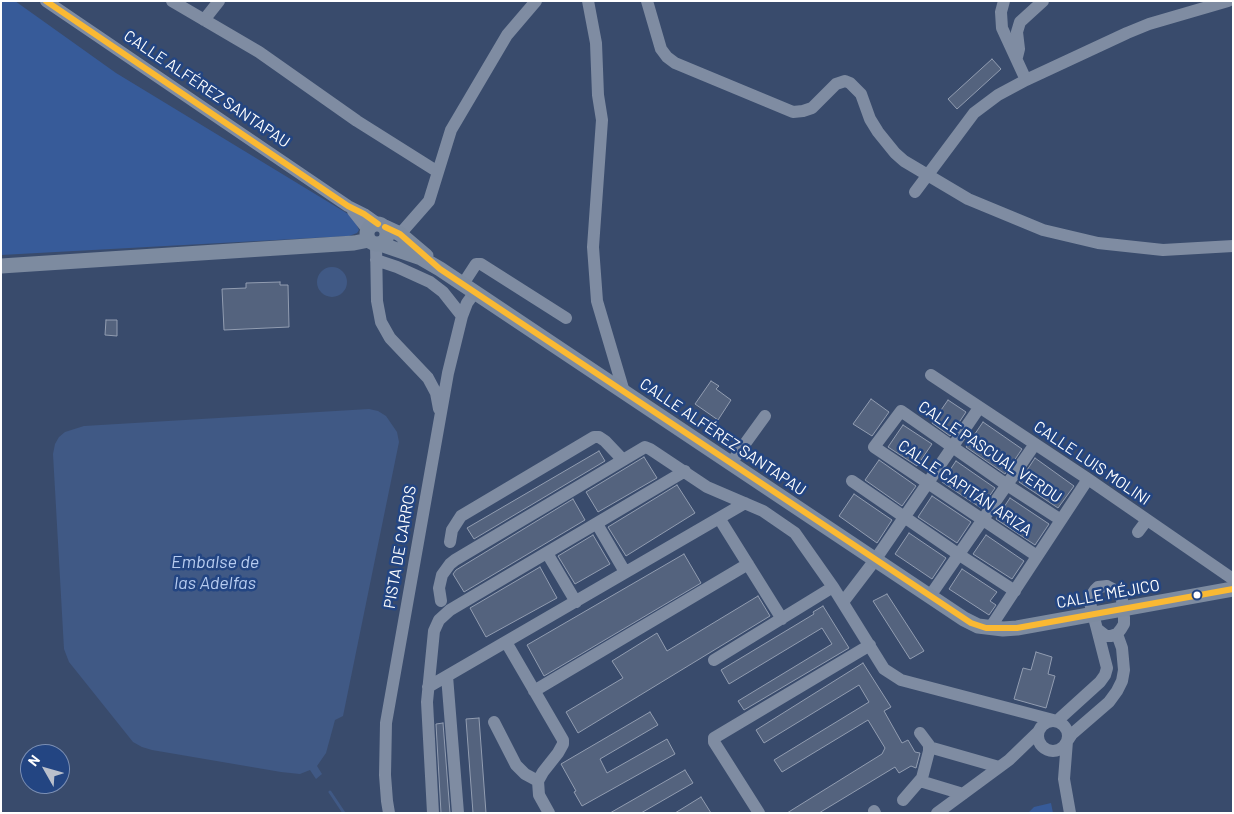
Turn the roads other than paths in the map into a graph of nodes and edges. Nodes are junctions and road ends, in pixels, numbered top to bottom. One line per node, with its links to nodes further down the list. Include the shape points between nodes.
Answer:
1 (46, 1): 17 (street, CALLE ALFÉREZ SANTAPAU, via 364,214)
2 (172, 1): 10 (street)
3 (219, 1): 10 (street)
4 (536, 1): 13 (street, via 507,36 451,130)
5 (588, 1): 26 (street, via 596,43 602,120 593,247 597,302)
6 (648, 1): 14 (street, via 661,49 675,63 793,112 812,108 836,84 850,82 861,94 870,119 886,143 904,161)
7 (1004, 1): 11 (street, via 1002,28)
8 (1043, 1): 11 (street, via 1018,28)
9 (1228, 1): 12 (street, via 1149,24)
10 (204, 20): 13 (street, via 259,52 357,121)
11 (1016, 59): 12 (street)
12 (1026, 80): 14 (street, via 974,113)
13 (438, 172): 16 (street, via 430,201)
14 (927, 175): 15 (street); 18 (street, via 968,199 1043,230 1077,239 1149,249)
15 (915, 192)
16 (400, 234): 17 (main road, CALLE ALFÉREZ SANTAPAU); 21 (main road, CALLE ALFÉREZ SANTAPAU)
17 (376, 235): 19 (street); 20 (main road, via 354,243); 21 (main road, CALLE ALFÉREZ SANTAPAU)
18 (1233, 246)
19 (376, 260): 23 (street, via 430,282 443,292); 28 (street, via 381,322 390,338 428,378 436,394)
20 (1, 266)
21 (440, 269): 22 (main road, CALLE ALFÉREZ SANTAPAU)
22 (469, 288): 23 (street, PISTA DE CARROS); 24 (street, PISTA DE CARROS, via 476,264 482,264); 26 (main road, CALLE ALFÉREZ SANTAPAU)
23 (462, 316): 28 (street, PISTA DE CARROS)
24 (566, 318)
25 (931, 375): 27 (street, CALLE LUIS MOLINI)
26 (624, 392): 34 (main road, CALLE ALFÉREZ SANTAPAU)
27 (979, 408): 30 (street, CALLE LUIS MOLINI); 31 (street)
28 (440, 415): 88 (street, PISTA DE CARROS, via 386,723 385,775)
29 (765, 416): 34 (street)
30 (1035, 444): 36 (street, CALLE LUIS MOLINI); 39 (street)
31 (953, 446): 32 (street, CALLE PASCUAL VERDU, via 901,411); 38 (street); 39 (street, CALLE PASCUAL VERDU)
32 (874, 448): 38 (street, CALLE CAPITÁN ARIZA)
33 (623, 460): 35 (street, via 648,448); 48 (street, via 599,436 594,437 461,516 452,530); 60 (street, via 455,560 442,575)
34 (731, 463): 52 (main road, CALLE ALFÉREZ SANTAPAU)
35 (685, 471): 40 (street, via 719,494); 46 (street)
36 (1088, 479): 44 (street); 45 (street, CALLE LUIS MOLINI)
37 (852, 481): 41 (street)
38 (928, 483): 41 (street); 43 (street, CALLE CAPITÁN ARIZA)
39 (1007, 485): 43 (street); 44 (street, CALLE PASCUAL VERDU)
40 (745, 503): 42 (street); 56 (street, via 795,532)
41 (904, 517): 50 (street); 52 (street)
42 (719, 518): 53 (street); 54 (street)
43 (983, 520): 50 (street); 51 (street, CALLE CAPITÁN ARIZA)
44 (1061, 520): 51 (street)
45 (1147, 520): 47 (street); 55 (street, CALLE LUIS MOLINI)
46 (596, 524): 49 (street); 54 (street)
47 (1138, 532)
48 (450, 542)
49 (547, 553): 61 (street); 72 (street, via 450,610 439,620 434,631)
50 (958, 554): 58 (street); 59 (street)
51 (1037, 556): 58 (street)
52 (875, 560): 59 (main road, CALLE ALFÉREZ SANTAPAU); 62 (street)
53 (748, 564): 64 (street); 73 (street)
54 (626, 572): 61 (street)
55 (1233, 579)
56 (833, 587): 62 (street); 64 (street)
57 (1233, 589): 63 (main road, CALLE MÉJICO)
58 (1015, 591): 66 (street)
59 (930, 596): 66 (main road, CALLE ALFÉREZ SANTAPAU, via 964,620)
60 (441, 601)
61 (576, 602): 68 (street)
62 (843, 602): 69 (street)
63 (1123, 610): 65 (main road, CALLE MÉJICO); 65 (street, via 1119,592 1107,586 1098,588 1091,596); 67 (street, via 1124,624)
64 (782, 618): 70 (street)
65 (1094, 622): 66 (main road, CALLE MÉJICO); 67 (street, via 1106,636); 75 (street, via 1107,668 1105,675)
66 (990, 628)
67 (1117, 634): 79 (street, via 1122,648 1122,682 1109,702)
68 (506, 642): 71 (street); 73 (street)
69 (870, 645): 74 (street, via 884,669 901,680); 92 (street, via 714,738)
70 (714, 660)
71 (447, 676): 72 (street); 90 (street)
72 (428, 687): 89 (street)
73 (534, 691): 84 (street, via 563,744)
74 (1015, 711): 75 (street); 77 (street)
75 (1057, 721): 77 (street, via 1046,722); 79 (street, via 1068,730)
76 (494, 722): 84 (street, via 516,765)
77 (1038, 731): 81 (street, via 1038,741); 82 (street)
78 (920, 733): 80 (street)
79 (1068, 741): 81 (street, via 1060,749); 83 (street)
80 (930, 747): 82 (street); 85 (street)
81 (1049, 751): 82 (street, via 1022,754); 83 (street)
82 (1004, 764): 86 (street)
83 (1064, 780): 94 (street)
84 (538, 781): 91 (street, via 539,796)
85 (920, 781): 86 (street); 87 (street)
86 (963, 794): 93 (street)
87 (903, 800)
88 (389, 813)
89 (433, 813)
90 (458, 813)
91 (550, 813)
92 (759, 813)
93 (937, 813)
94 (1070, 813)

